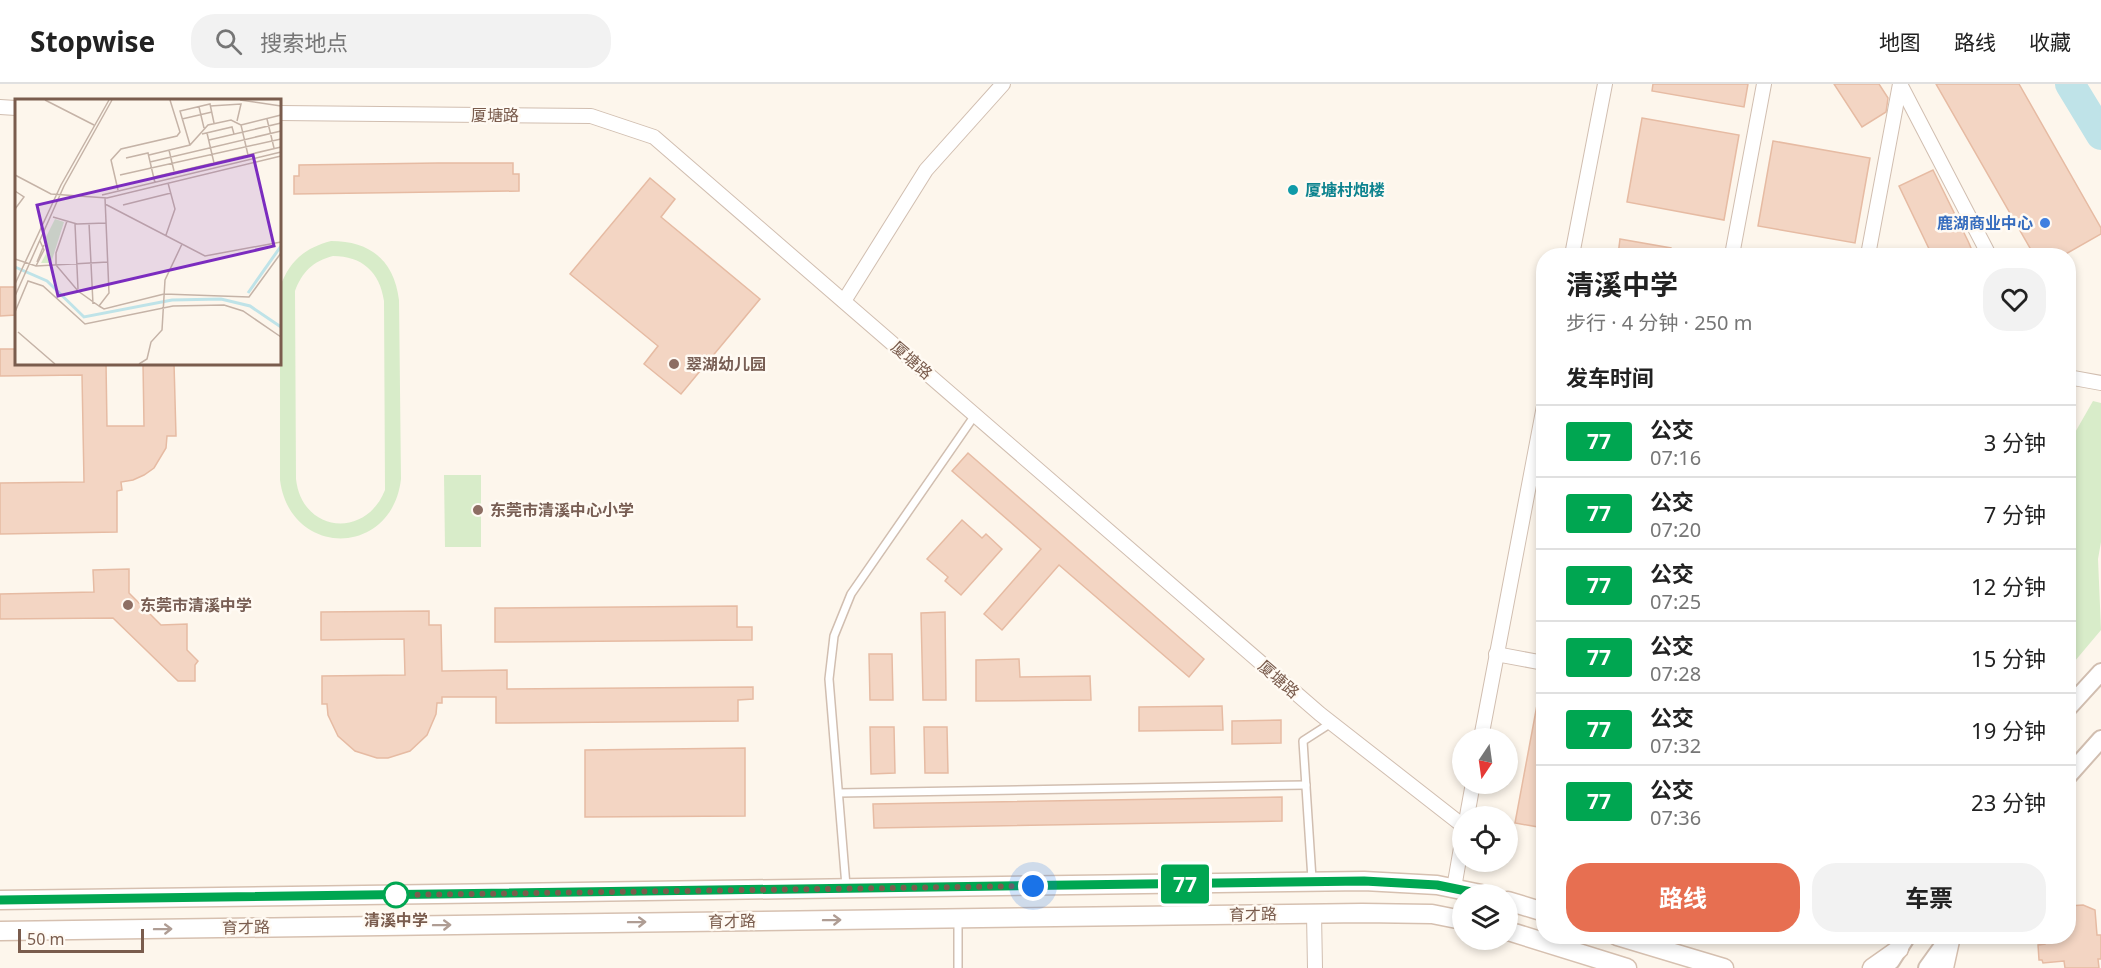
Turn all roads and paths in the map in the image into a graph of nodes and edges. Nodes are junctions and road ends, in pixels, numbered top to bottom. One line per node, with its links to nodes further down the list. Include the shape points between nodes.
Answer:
1 (1003, 84): 10 (street, via 926,170)
2 (1605, 84): 6 (street)
3 (1764, 84): 7 (street)
4 (1900, 84): 8 (street); 9 (street)
5 (280, 114): 10 (street, 厦塘路, via 591,116 654,136)
6 (1573, 248)
7 (1733, 248)
8 (1869, 248)
9 (1985, 248)
10 (844, 301): 13 (street, 厦塘路)
11 (2076, 378): 12 (street)
12 (2101, 383)
13 (975, 415): 19 (street, 厦塘路); 24 (lane, via 851,594 834,636 830,679)
14 (1536, 447): 15 (street)
15 (1496, 654): 16 (street); 20 (street)
16 (1536, 662)
17 (2101, 672): 18 (street)
18 (2076, 699)
19 (1331, 723): 23 (lane, via 1303,741); 25 (street, 厦塘路)
20 (1483, 728)
21 (2101, 739): 22 (street)
22 (2076, 767)
23 (1306, 785): 24 (lane); 26 (lane)
24 (839, 793): 28 (lane)
25 (1452, 817)
26 (1312, 882): 27 (main road, 育才路, via 1364,881); 28 (main road, 育才路)
27 (1452, 888)
28 (847, 889): 29 (main road, 育才路)
29 (0, 900)
30 (1518, 903): 31 (main road)
31 (1536, 909)
32 (1314, 914): 33 (main road, 育才路); 34 (main road, 育才路, via 1432,914); 45 (street)
33 (958, 918): 35 (main road, 育才路, one-way to 33); 44 (lane)
34 (1452, 918)
35 (0, 931)
36 (1518, 934): 37 (main road)
37 (1536, 940)
38 (1550, 944): 46 (main road)
39 (1644, 944): 47 (main road)
40 (1901, 944): 48 (main road)
41 (1902, 944): 49 (street)
42 (1945, 944): 50 (street)
43 (1949, 944): 51 (main road)
44 (958, 968)
45 (1315, 968)
46 (1627, 968)
47 (1724, 968)
48 (1872, 968)
49 (1887, 968)
50 (1927, 968)
51 (1944, 968)

